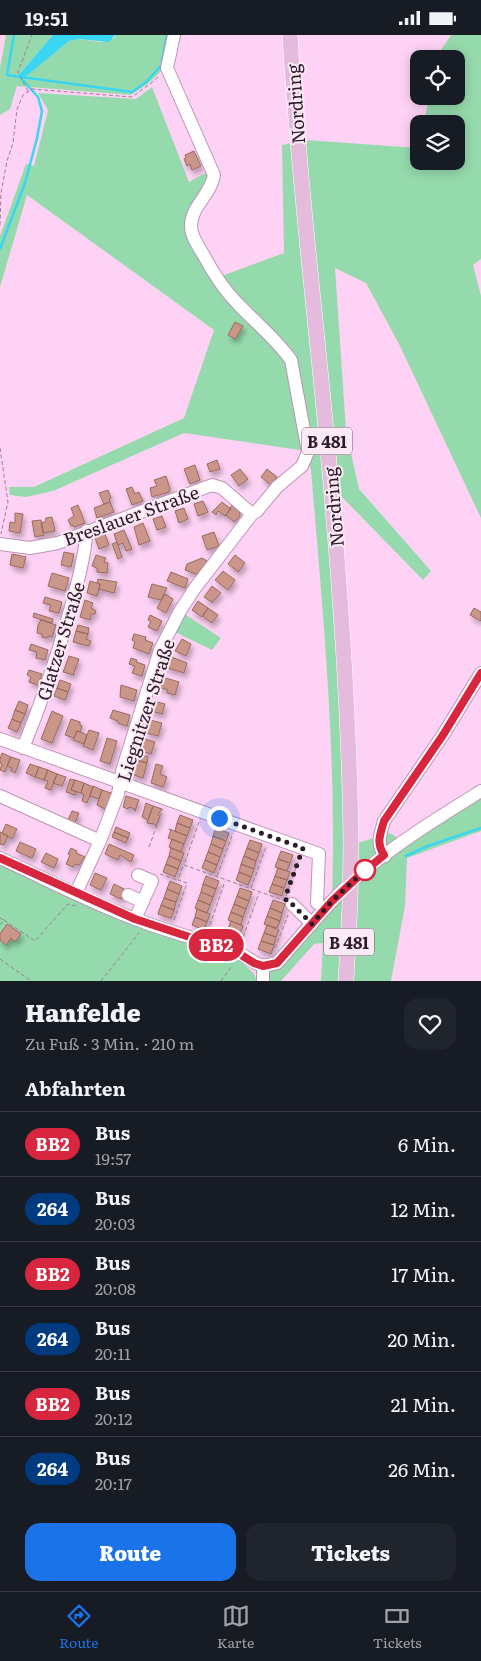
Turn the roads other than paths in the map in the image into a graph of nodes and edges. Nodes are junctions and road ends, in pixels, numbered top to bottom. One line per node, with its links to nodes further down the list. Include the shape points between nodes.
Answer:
1 (174, 35): 3 (street, Liegnitzer Straße, via 167,68 214,175 212,185 194,210 191,227 195,241 218,280 291,360 306,436 308,452 302,466)
2 (290, 35): 25 (main road, Nordring / B 481, bridge, via 345,666 351,847)
3 (252, 514): 4 (street, Breslauer Straße, via 222,488 212,485); 9 (street, Liegnitzer Straße, via 195,588 160,650)
4 (87, 531): 5 (street, Breslauer Straße, via 58,543 30,548); 8 (street, Glatzer Straße, via 84,560 60,647)
5 (0, 544)
6 (481, 673): 13 (street, via 384,821 380,836)
7 (0, 739): 8 (street)
8 (23, 748): 9 (street)
9 (121, 783): 12 (street, Liegnitzer Straße); 19 (street, via 319,854)
10 (481, 791): 13 (street)
11 (0, 796): 12 (street)
12 (100, 841): 16 (street, Liegnitzer Straße)
13 (384, 855): 22 (street, via 348,886)
14 (0, 858): 16 (street)
15 (138, 875): 18 (street, via 152,881)
16 (76, 893): 21 (street)
17 (128, 895): 18 (street)
18 (143, 902): 21 (street)
19 (317, 903)
20 (292, 904): 22 (street)
21 (135, 919): 23 (street, via 238,953)
22 (312, 924): 23 (street, via 277,963)
23 (263, 966): 24 (street)
24 (263, 981)
25 (346, 981)

